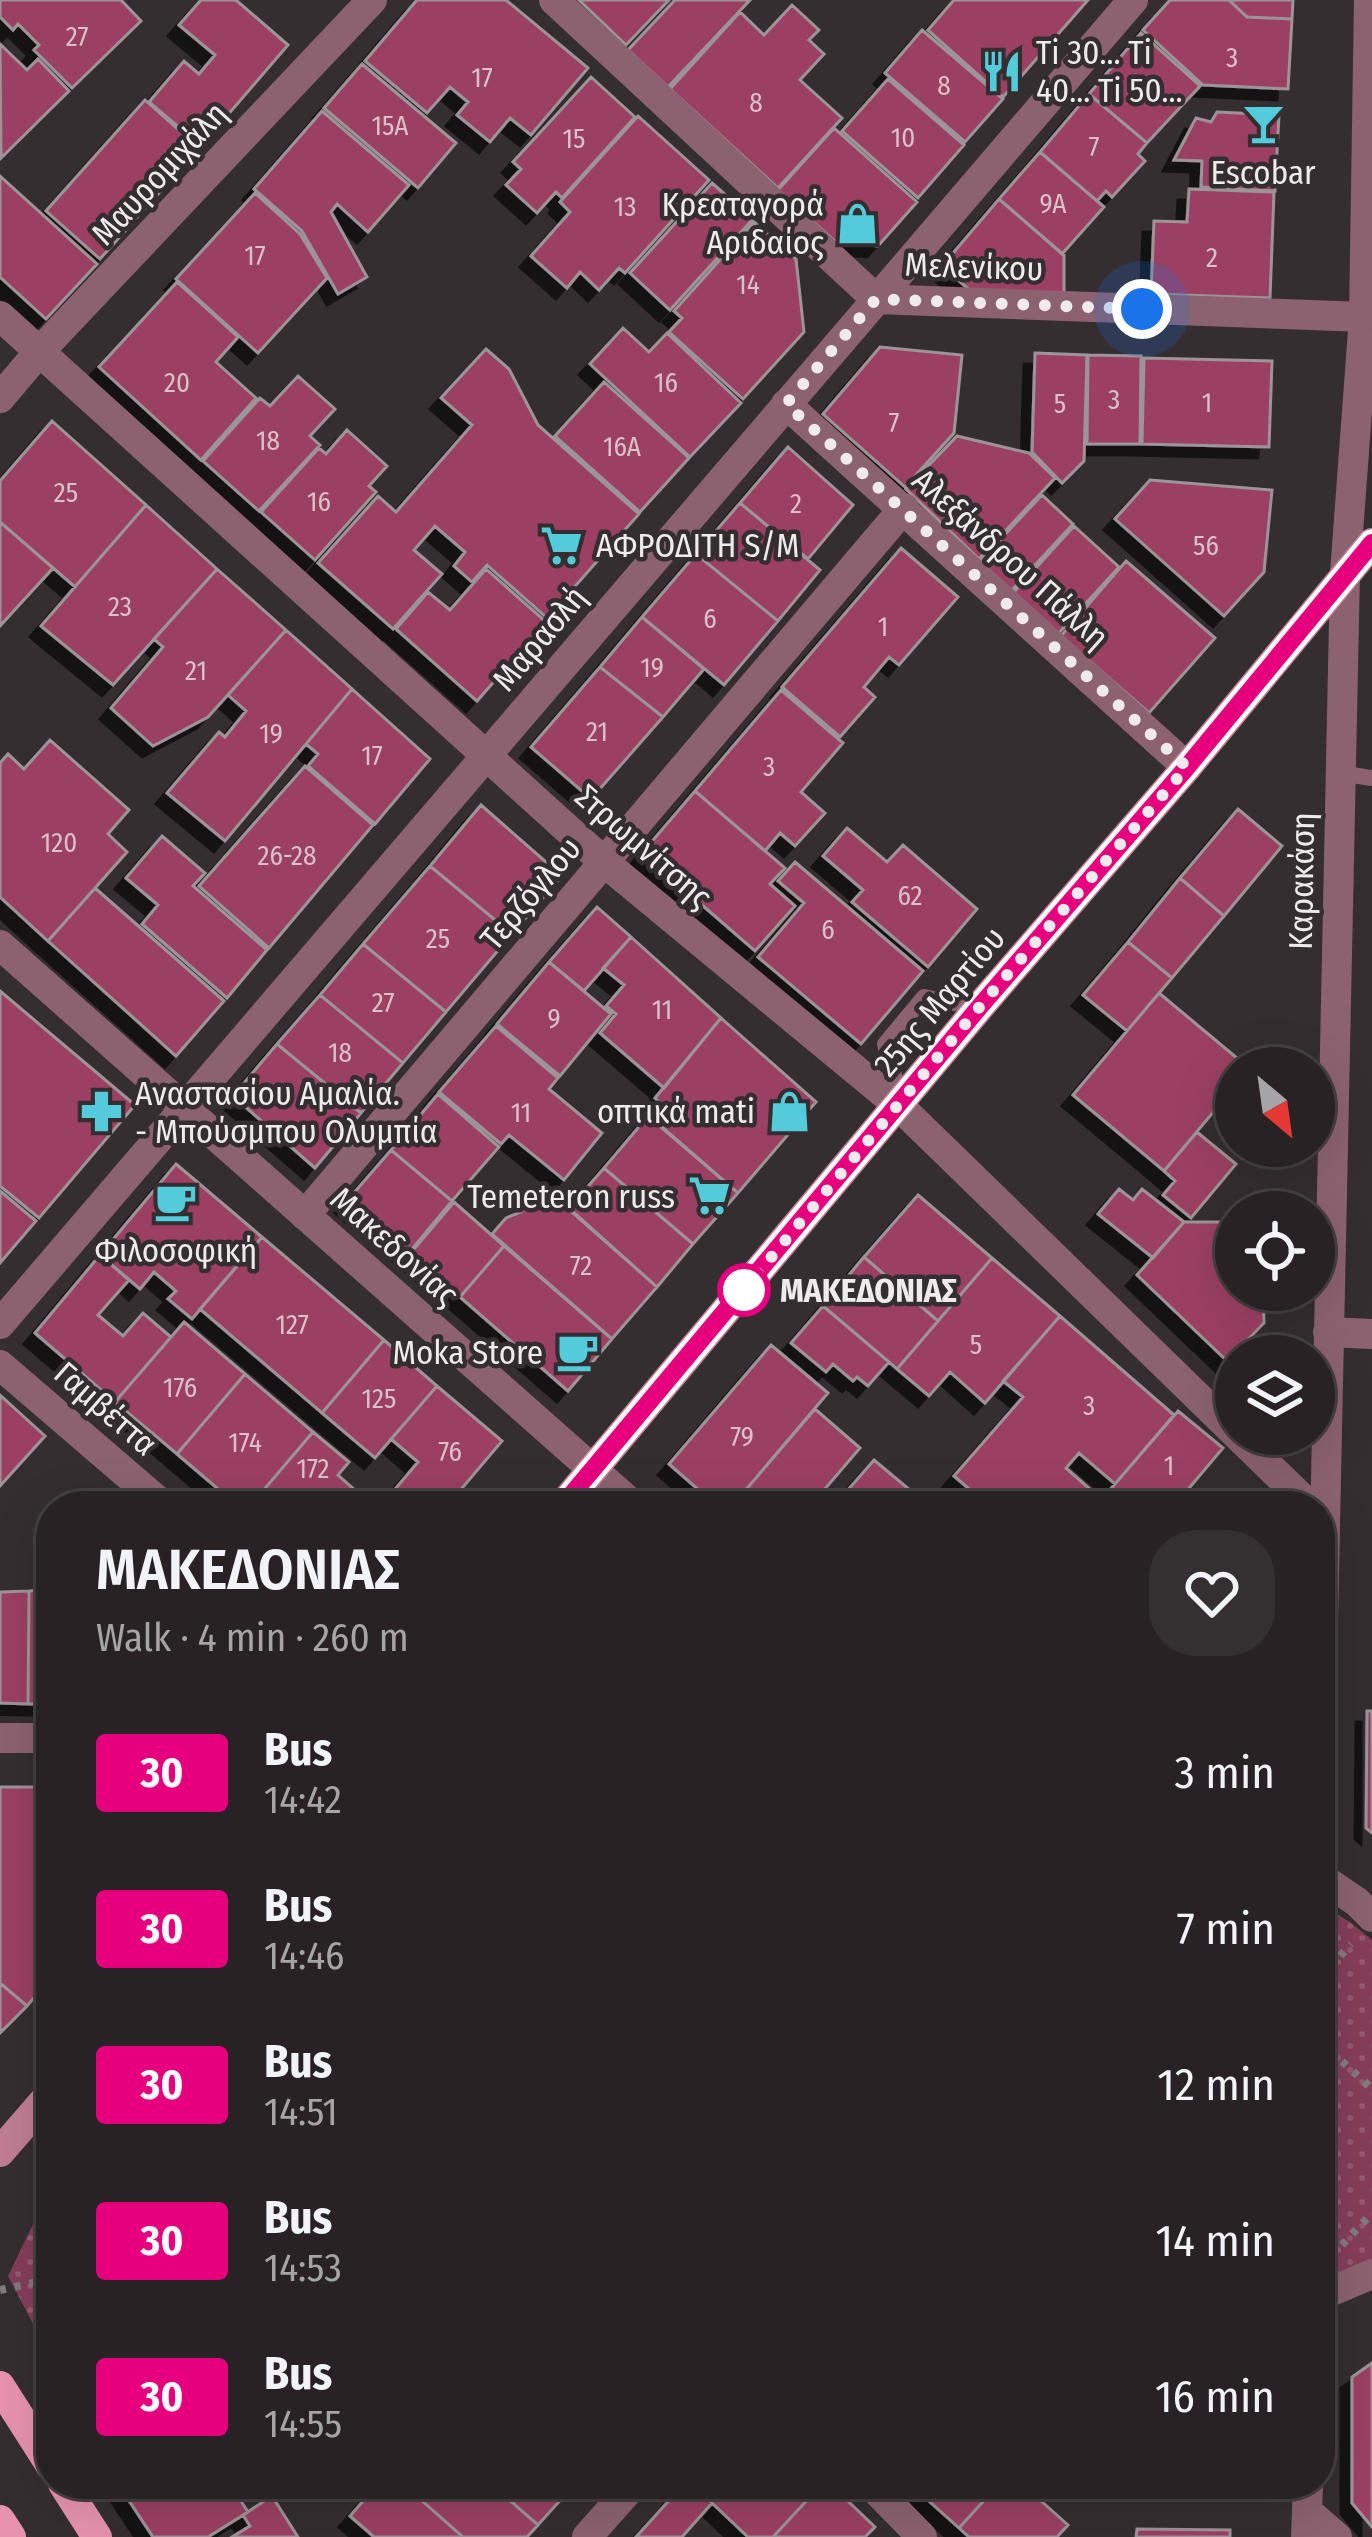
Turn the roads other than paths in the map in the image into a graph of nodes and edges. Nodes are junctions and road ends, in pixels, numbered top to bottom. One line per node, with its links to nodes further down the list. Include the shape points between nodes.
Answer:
1 (372, 0): 8 (street, Μαυρομιχάλη)
2 (554, 0): 5 (street, Μελενίκου)
3 (1133, 0): 5 (street, Μαρασλή)
4 (1369, 0): 7 (street, Καρακάση)
5 (876, 299): 7 (street, Μελενίκου); 10 (street, Μαρασλή)
6 (0, 316): 8 (street, Στρωμνίτσης)
7 (1364, 317): 13 (street, Καρακάση)
8 (39, 352): 9 (street, Μαυρομιχάλη); 14 (street, Στρωμνίτσης)
9 (0, 398)
10 (786, 404): 11 (street, Αλεξάνδρου Πάλλη); 14 (street, Μαρασλή)
11 (904, 508): 15 (street, Αλεξάνδρου Πάλλη); 18 (street, Τερζόγλου)
12 (1372, 542): 13 (main road, 25ης Μαρτίου)
13 (1345, 573): 15 (main road, 25ης Μαρτίου); 16 (street, Καρακάση)
14 (486, 755): 18 (street, Στρωμνίτσης); 22 (street, Μαρασλή)
15 (1187, 767): 21 (main road, 25ης Μαρτίου)
16 (1340, 773): 17 (lane); 25 (street, Καρακάση)
17 (1372, 778)
18 (604, 862): 21 (street, Στρωμνίτσης); 23 (street, Τερζόγλου)
19 (0, 945): 22 (street, Μακεδονίας)
20 (959, 1004): 21 (lane, via 924,997 885,1044)
21 (896, 1092): 28 (street, Στρωμνίτσης); 30 (main road, 25ης Μαρτίου)
22 (184, 1108): 23 (street, Μακεδονίας); 24 (street, Μαρασλή)
23 (305, 1215): 30 (street, Μακεδονίας)
24 (0, 1324)
25 (1328, 1332): 26 (street); 35 (street, Καρακάση)
26 (1372, 1334)
27 (0, 1365): 31 (street, Γαμβέττα)
28 (1215, 1413)
29 (1258, 1455): 34 (street, Στρωμνίτσης)
30 (593, 1471): 32 (main road, 25ης Μαρτίου); 33 (street, Μακεδονίας)
31 (147, 1491)
32 (575, 1491)
33 (616, 1491)
34 (1295, 1491)
35 (1320, 1491)
36 (0, 1738): 37 (street)
37 (36, 1738)
38 (1335, 1887): 39 (street, via 1358,1903)
39 (1367, 1924)
40 (36, 2110): 41 (main road)
41 (0, 2152)
42 (1372, 2274): 43 (street)
43 (1335, 2290)
44 (0, 2386): 45 (main road)
45 (36, 2442)
46 (73, 2499): 52 (main road)
47 (621, 2499): 53 (street)
48 (884, 2499): 54 (street)
49 (1307, 2511): 55 (street)
50 (0, 2520): 51 (main road)
51 (11, 2537)
52 (97, 2537)
53 (587, 2537)
54 (922, 2537)
55 (1337, 2537)

